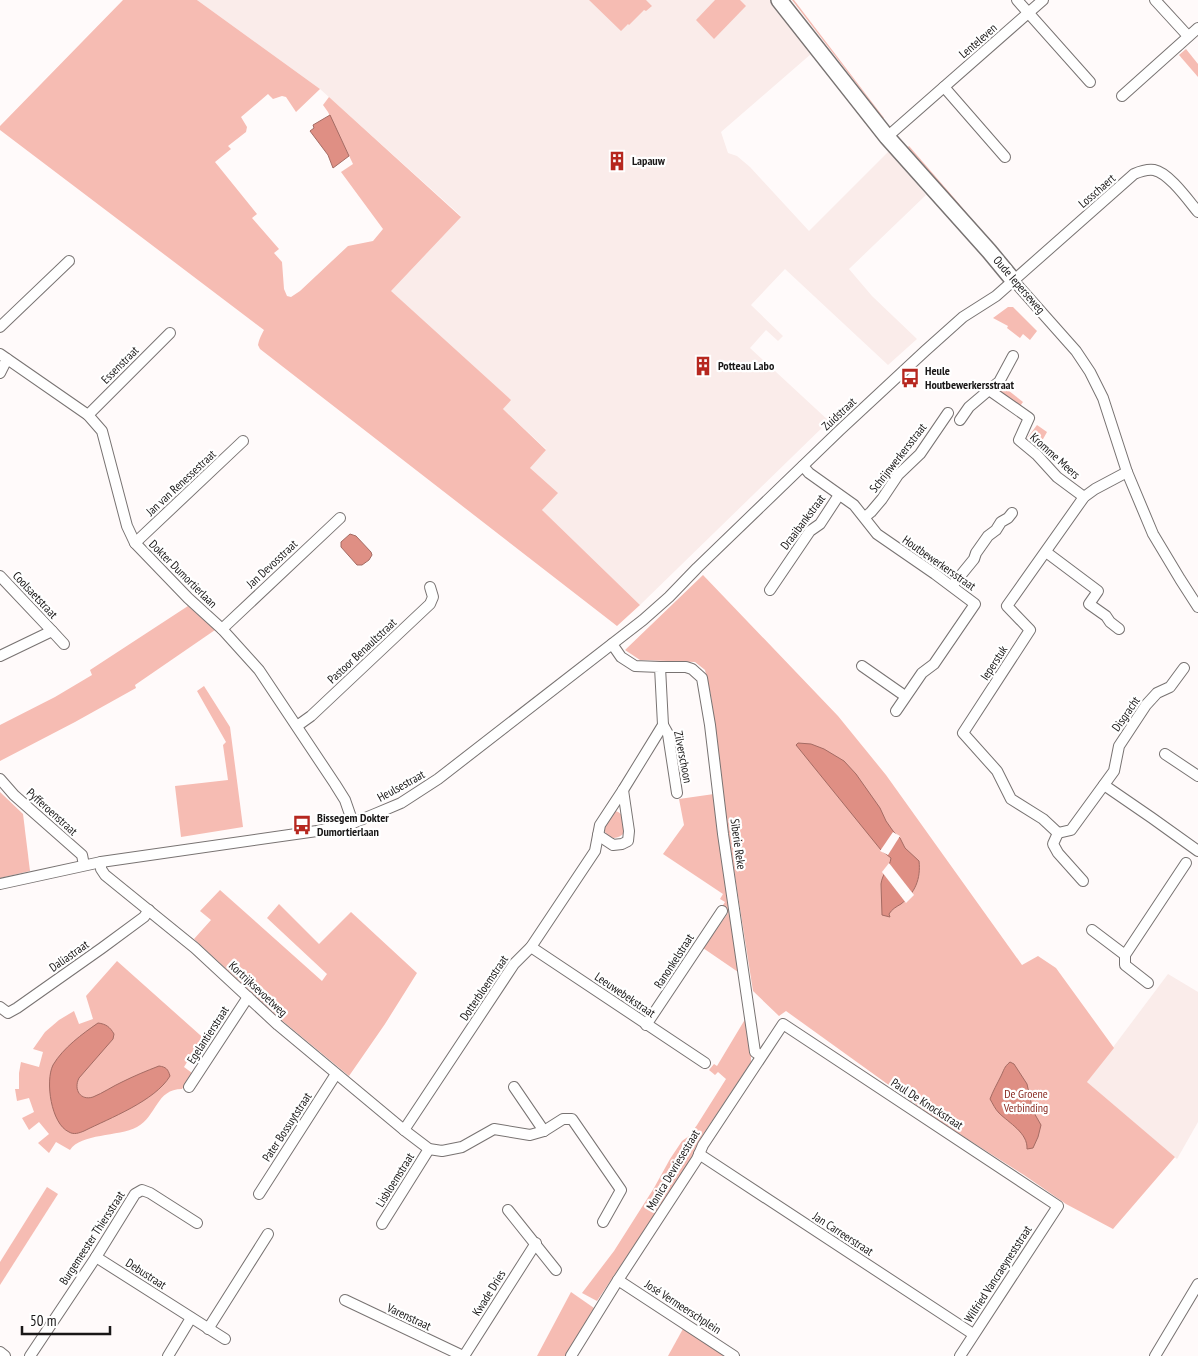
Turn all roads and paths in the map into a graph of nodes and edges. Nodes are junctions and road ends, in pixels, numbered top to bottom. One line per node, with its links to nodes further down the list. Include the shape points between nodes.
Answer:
1 (779, 0): 11 (street, Oude Ieperseweg)
2 (1017, 0): 5 (street)
3 (1043, 0): 5 (street, Lenteleven)
4 (1156, 0): 7 (street)
5 (1028, 13): 8 (street); 9 (street, Lenteleven)
6 (1198, 28): 7 (street)
7 (1188, 36): 10 (street)
8 (1090, 82)
9 (944, 88): 11 (street, Lenteleven); 12 (street)
10 (1122, 96)
11 (887, 137): 15 (street, Oude Ieperseweg)
12 (1004, 157)
13 (1198, 212): 15 (street, Losschaert, via 1161,172 1144,170 1134,174)
14 (69, 261): 16 (street)
15 (1013, 280): 26 (street, Zuidstraat, via 996,296 964,317); 27 (street, Oude Ieperseweg, via 1076,351 1090,372)
16 (0, 327)
17 (170, 333): 23 (street, Essenstraat)
18 (1014, 356): 21 (street, via 999,382)
19 (4, 357): 20 (street); 23 (street, Dokter Dumortierlaan)
20 (0, 373)
21 (989, 390): 24 (street); 29 (street, Kromme Meers, via 1029,418 1018,440 1057,477)
22 (948, 413): 31 (street, Schrijnwerkersstraat, via 920,454 898,475)
23 (88, 415): 33 (street, Dokter Dumortierlaan, via 102,431 127,526)
24 (960, 420)
25 (244, 441): 33 (street, Jan van Renessestraat)
26 (802, 466): 28 (street, Houtbewerkersstraat); 35 (street, Zuidstraat)
27 (1127, 472): 29 (street, Ieperstuk); 40 (street, Oude Ieperseweg, via 1153,534)
28 (839, 495): 31 (street, Houtbewerkersstraat); 39 (street, Draaibankstraat)
29 (1084, 497): 34 (street, Ieperstuk)
30 (1012, 513): 37 (street, via 988,536)
31 (865, 517): 37 (street, Houtbewerkersstraat, via 877,534)
32 (340, 518): 41 (street, Jan Devosstraat)
33 (135, 543): 41 (street, Dokter Dumortierlaan)
34 (1046, 552): 42 (street, via 1098,591 1089,604); 61 (street, Ieperstuk, via 1008,606 1030,630 963,733 997,772 1011,799)
35 (689, 575): 45 (street, Heulsestraat, via 669,597)
36 (0, 576): 43 (street, Coolsaetstraat)
37 (952, 586): 50 (street, Houtbewerkersstraat, via 975,604 934,664 922,673)
38 (430, 587): 53 (street, Pastoor Benaultstraat, via 433,597 430,604)
39 (770, 590)
40 (1198, 607)
41 (222, 629): 53 (street, Dokter Dumortierlaan, via 259,670)
42 (1119, 629)
43 (52, 630): 44 (street, Coolsaetstraat); 46 (street, Coolsaetstraat)
44 (64, 644)
45 (612, 644): 48 (street, via 621,657 635,666); 60 (street, Heulsestraat, via 438,779 401,803)
46 (0, 656)
47 (862, 666): 50 (street)
48 (660, 667): 52 (street); 78 (street, Siberie Reke, via 686,666 702,678 755,1052)
49 (1184, 668): 57 (street, Disgracht, via 1170,687 1157,693 1146,705 1119,746 1114,770)
50 (906, 696): 51 (street, Houtbewerkersstraat)
51 (896, 711)
52 (663, 725): 58 (street, Dotterbloemstraat); 59 (street, Zilverschoon, via 668,734)
53 (297, 726): 60 (street, Dokter Dumortierlaan, via 345,800)
54 (1165, 754): 55 (street)
55 (1198, 776)
56 (0, 779): 65 (street, Pyfferoenstraat, via 82,855)
57 (1104, 786): 61 (street, Disgracht, via 1070,830); 63 (street, via 1152,818)
58 (623, 790): 62 (street, Dotterbloemstraat, via 600,825); 62 (street, via 628,841 613,845)
59 (677, 793)
60 (353, 823): 64 (street, Heulsestraat)
61 (1058, 833): 66 (street, via 1053,844)
62 (598, 834): 71 (street, Dotterbloemstraat, via 595,851)
63 (1193, 855): 72 (street)
64 (101, 862): 65 (street, Heulsestraat); 68 (street, Kortrijksevoetweg, via 105,875)
65 (84, 865): 67 (street, Heulsestraat)
66 (1083, 881)
67 (0, 884)
68 (148, 910): 74 (street, Kortrijksevoetweg); 75 (street, Daliastraat, via 144,917 17,1008 8,1013)
69 (722, 911): 77 (street, Ranonkelstraat)
70 (1092, 930): 72 (street)
71 (531, 947): 77 (street, Leeuwebekstraat); 83 (street, Dotterbloemstraat, via 514,964)
72 (1125, 955): 73 (street, via 1125,964)
73 (1148, 983)
74 (248, 997): 80 (street, Kortrijksevoetweg); 81 (street, Egelantierstraat)
75 (0, 1007)
76 (783, 1024): 78 (street, Monica Devriesestraat); 88 (street, Paul De Knockstraat)
77 (646, 1025): 79 (street, Leeuwebekstraat)
78 (761, 1056): 86 (street, Monica Devriesestraat)
79 (705, 1063)
80 (336, 1074): 83 (street, Kortrijksevoetweg); 87 (street, Pater Bossuytstraat)
81 (190, 1087)
82 (514, 1087): 84 (street)
83 (404, 1130): 85 (street, Kortrijksevoetweg)
84 (544, 1131): 85 (street, via 530,1135 494,1130 462,1147 442,1151); 90 (street, via 563,1119 572,1119 621,1190)
85 (429, 1149): 92 (street, Lisbloemstraat)
86 (699, 1154): 97 (street, Monica Devriesestraat); 102 (street, Jan Carreerstraat)
87 (259, 1194)
88 (1058, 1206): 102 (street, Wilfried Vancraeyneststraat)
89 (508, 1210): 94 (street)
90 (603, 1222)
91 (197, 1223): 95 (street, Burgemeester Thiersstraat, via 142,1190 135,1194)
92 (382, 1224)
93 (268, 1234): 101 (street)
94 (536, 1244): 96 (street); 108 (street, Kwade Dries)
95 (96, 1257): 100 (street, Debustraat); 106 (street, Burgemeester Thiersstraat)
96 (556, 1270)
97 (618, 1280): 109 (street, Monica Devriesestraat); 110 (street, José Vermeerschplein)
98 (1198, 1284): 112 (street)
99 (345, 1300): 108 (street, Varenstraat)
100 (191, 1318): 101 (street, Debustraat); 107 (street)
101 (208, 1329): 103 (street, Debustraat)
102 (973, 1334): 111 (street, Wilfried Vancraeyneststraat)
103 (225, 1339)
104 (0, 1352): 105 (street)
105 (5, 1356)
106 (30, 1356)
107 (168, 1356)
108 (463, 1356)
109 (571, 1356)
110 (734, 1356)
111 (960, 1356)
112 (1155, 1356)

